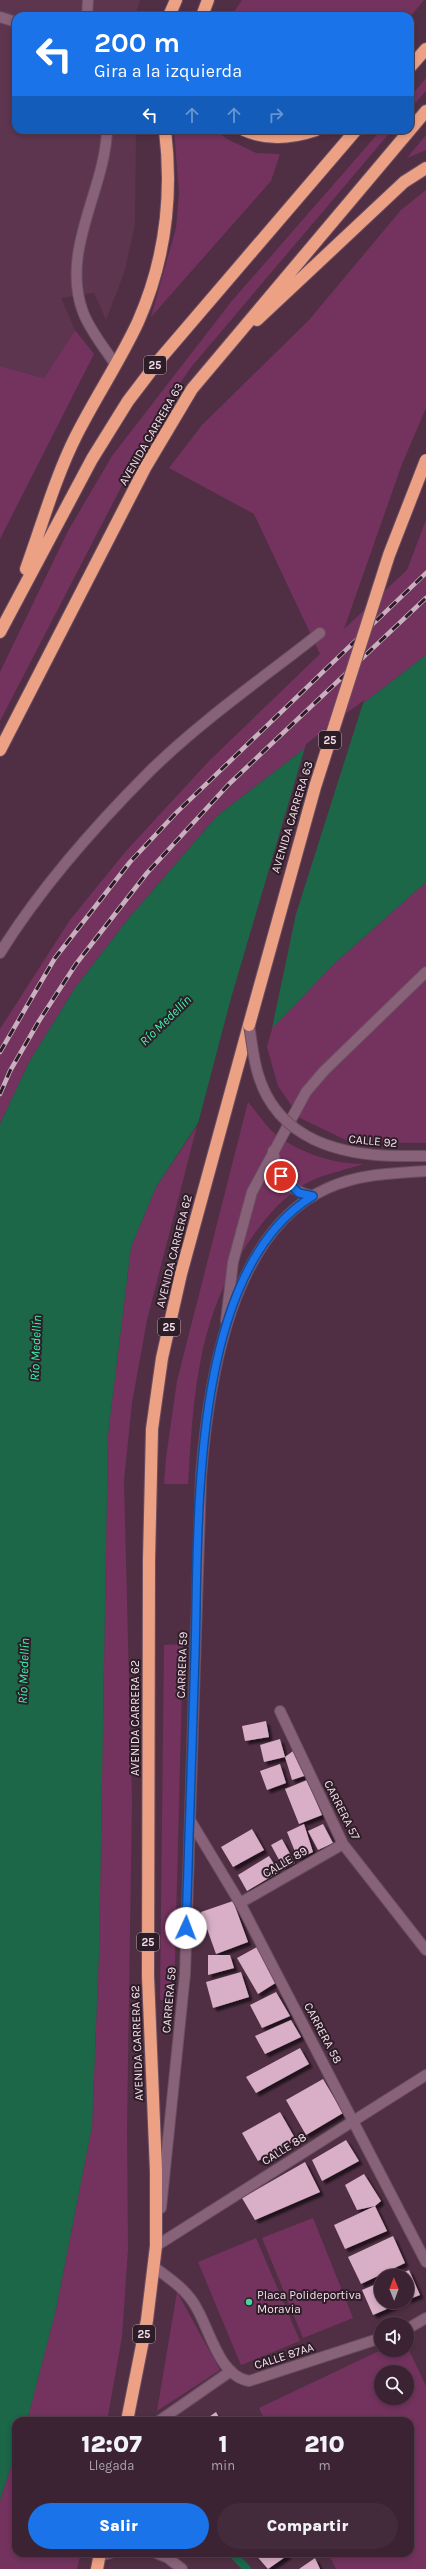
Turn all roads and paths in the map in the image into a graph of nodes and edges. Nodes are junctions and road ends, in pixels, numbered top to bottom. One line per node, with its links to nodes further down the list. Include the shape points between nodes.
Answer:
1 (88, 0): 4 (main road)
2 (176, 0): 5 (highway)
3 (208, 0): 6 (highway)
4 (88, 12)
5 (171, 12)
6 (204, 12)
7 (0, 17): 8 (main road)
8 (12, 21)
9 (426, 49): 10 (highway)
10 (414, 62)
11 (426, 111): 12 (highway, AVENIDA CARRERA 63)
12 (414, 125)
13 (107, 134): 21 (main road, via 106,150 82,236 76,272 83,313)
14 (165, 134): 21 (highway, via 168,200 162,251 138,323)
15 (253, 134): 16 (highway, via 276,138)
16 (303, 134)
17 (353, 134): 23 (highway, 25, via 160,359 128,401 92,459)
18 (407, 134): 20 (highway, AVENIDA CARRERA 63)
19 (426, 168): 20 (highway, via 404,182)
20 (214, 360): 26 (highway, AVENIDA CARRERA 63, via 192,388 155,450)
21 (115, 364): 23 (highway, via 67,456)
22 (426, 460): 29 (highway, AVENIDA CARRERA 63 / 25, bridge, via 389,555 315,787)
23 (10, 610): 24 (highway, 25)
24 (0, 632)
25 (320, 633): 27 (main road, via 207,722 151,770 94,831 26,912)
26 (0, 750)
27 (0, 953)
28 (426, 972): 30 (main road, via 324,1070 306,1092)
29 (250, 1025): 31 (main road, CALLE 92, bridge, via 258,1075 268,1096 295,1128 334,1150 354,1154); 42 (highway, AVENIDA CARRERA 62 / 25, via 202,1195 162,1358 152,1429 149,1507 148,1976 156,2171)
30 (273, 1151): 33 (main road, via 276,1169 285,1183 299,1193); 34 (main road, via 252,1192 233,1262)
31 (426, 1156)
32 (426, 1171): 33 (main road, CARRERA 59, via 357,1178)
33 (313, 1196): 34 (main road, CARRERA 59, via 299,1205 275,1230 257,1256)
34 (225, 1327): 36 (main road, CARRERA 59, via 205,1424 201,1477)
35 (280, 1711): 37 (main road, CARRERA 57)
36 (190, 1820): 38 (main road, CARRERA 58); 42 (main road, CARRERA 59, via 184,1990)
37 (342, 1844): 38 (main road, CALLE 89); 39 (main road, CARRERA 57)
38 (240, 1903): 41 (main road, CARRERA 58)
39 (426, 1950)
40 (426, 2075): 41 (main road, CALLE 88)
41 (354, 2120): 42 (main road, CALLE 88); 43 (main road, CARRERA 58)
42 (156, 2246): 44 (highway, AVENIDA CARRERA 62 / 25)
43 (426, 2262)
44 (154, 2267): 48 (main road, CALLE 87AA, via 176,2284 196,2306 210,2339); 49 (highway, AVENIDA CARRERA 62 / 25, via 147,2320)
45 (426, 2318): 46 (main road)
46 (414, 2324)
47 (374, 2340): 48 (main road, CALLE 87AA, via 249,2381 239,2379)
48 (231, 2371): 50 (main road)
49 (128, 2417)
50 (165, 2417)
51 (103, 2557): 53 (highway)
52 (166, 2557): 54 (main road)
53 (97, 2569)
54 (182, 2569)

